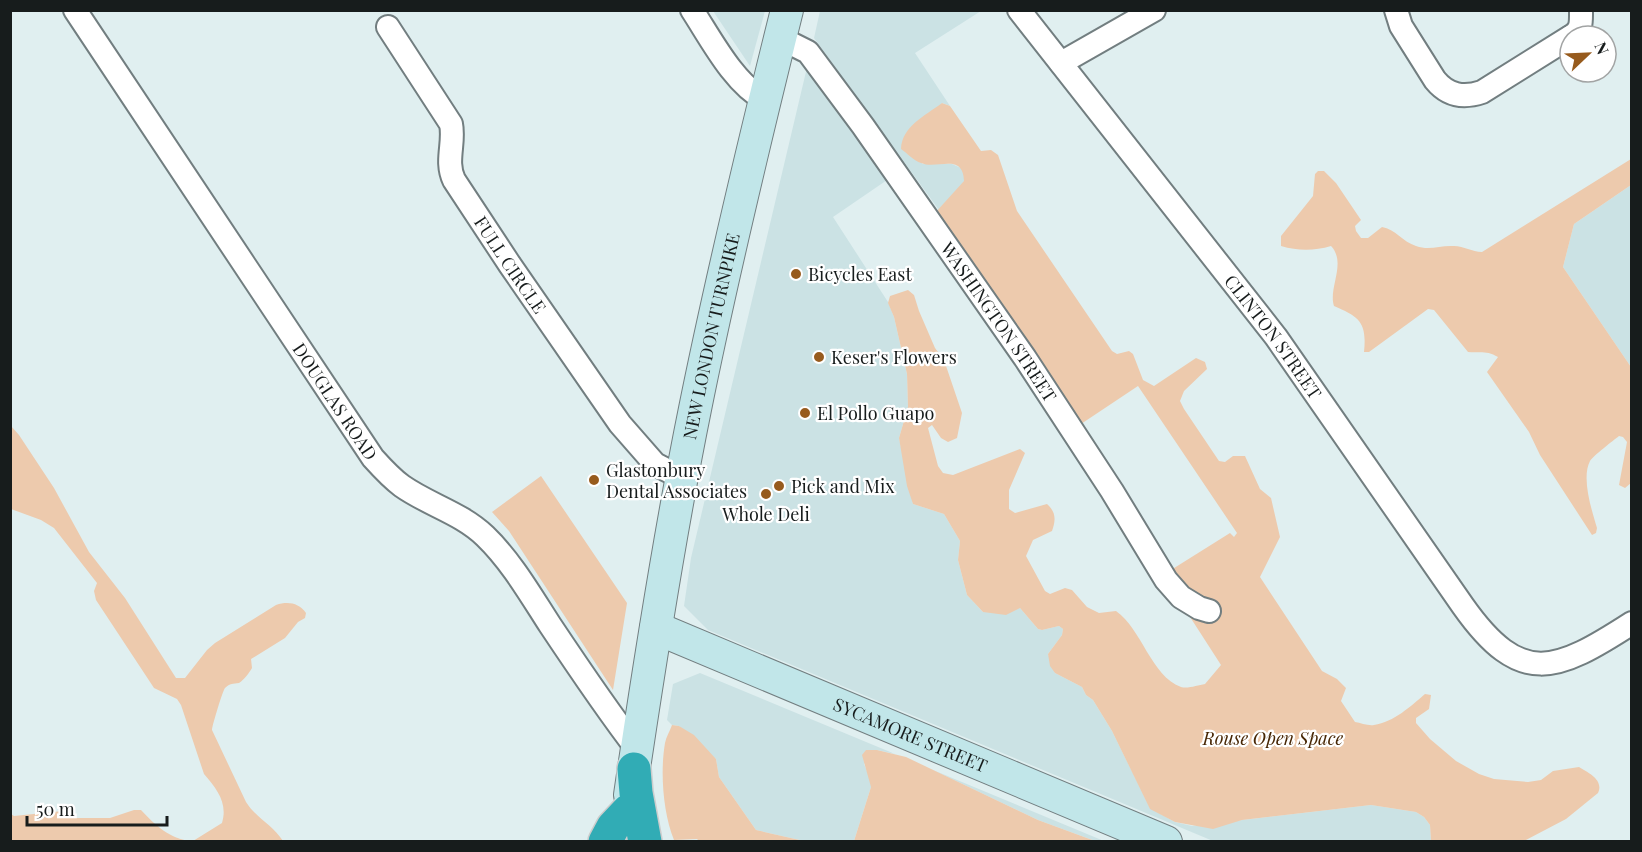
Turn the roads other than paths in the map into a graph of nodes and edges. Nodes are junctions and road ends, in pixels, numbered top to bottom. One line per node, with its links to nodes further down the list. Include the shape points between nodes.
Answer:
1 (75, 10): 15 (street, DOUGLAS ROAD, via 373,458 400,484 464,520 492,543)
2 (692, 10): 10 (street, via 737,77)
3 (1019, 10): 9 (street, CLINTON STREET)
4 (1154, 10): 9 (street)
5 (1396, 10): 8 (street, via 1401,26 1439,86 1455,95 1482,92)
6 (783, 24): 10 (main road, NEW LONDON TURNPIKE); 12 (street, WASHINGTON STREET, via 820,65 1025,358 1166,580 1182,597)
7 (388, 27): 11 (street, FULL CIRCLE, via 451,124 450,164 454,180 620,424 655,464)
8 (1558, 45)
9 (1061, 63): 13 (street, CLINTON STREET, via 1276,337 1478,626 1498,647 1523,662 1544,663 1571,658)
10 (765, 100): 11 (main road, NEW LONDON TURNPIKE)
11 (681, 478): 14 (main road, NEW LONDON TURNPIKE)
12 (1209, 611)
13 (1632, 623)
14 (656, 628): 15 (main road, NEW LONDON TURNPIKE); 19 (main road, SYCAMORE STREET)
15 (636, 759): 16 (main road, NEW LONDON TURNPIKE); 18 (highway, via 636,793)
16 (626, 826): 17 (highway, via 613,827)
17 (604, 842)
18 (645, 842)
19 (1166, 842)

